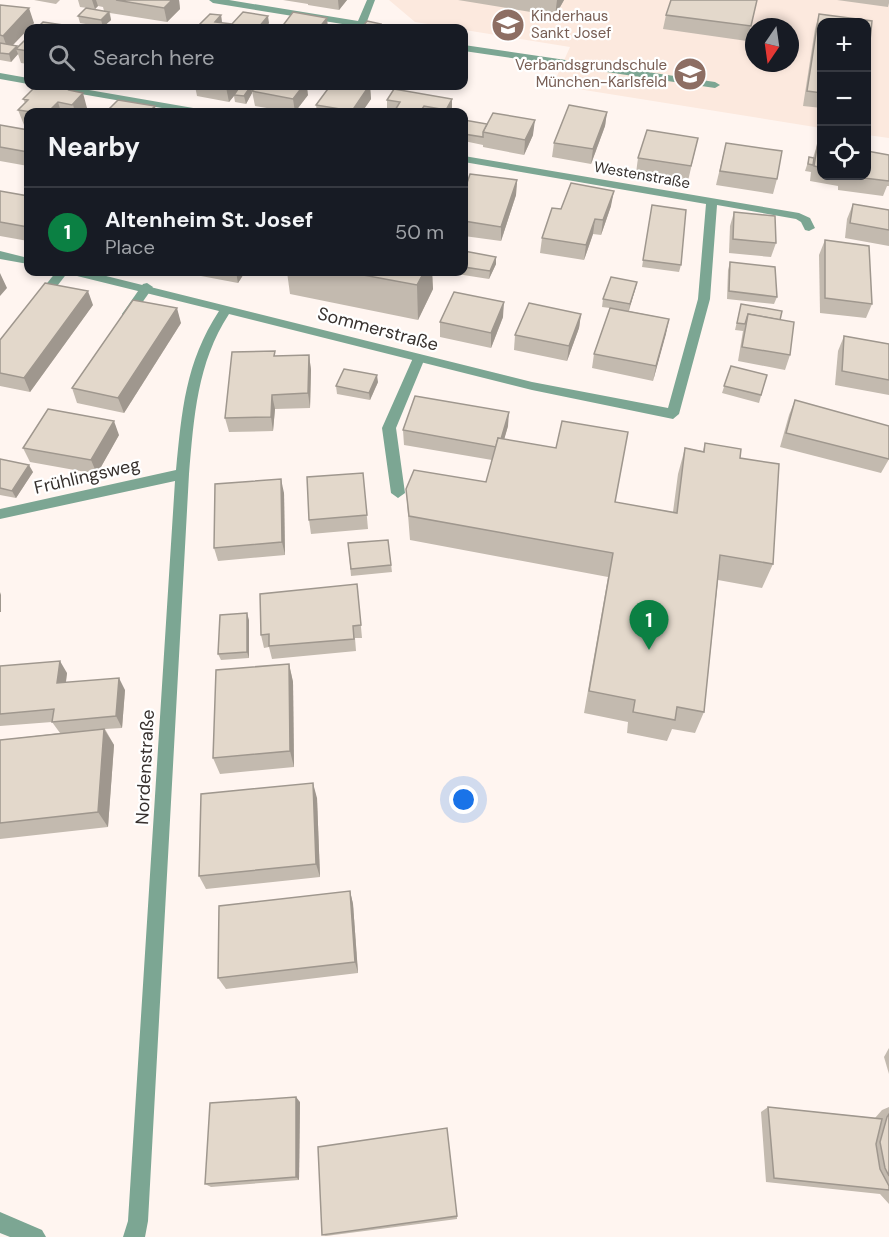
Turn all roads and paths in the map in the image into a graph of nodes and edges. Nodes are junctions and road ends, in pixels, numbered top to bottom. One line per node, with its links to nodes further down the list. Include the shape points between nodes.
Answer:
1 (213, 0): 3 (street)
2 (371, 0): 3 (street)
3 (361, 24)
4 (468, 49): 7 (street)
5 (0, 76): 6 (street)
6 (24, 80)
7 (715, 85)
8 (75, 90): 9 (street)
9 (177, 108)
10 (468, 160): 11 (street, Westenstraße)
11 (712, 201): 12 (street, Westenstraße, via 799,216); 21 (street, Sommerstraße, via 704,299 673,414 532,386)
12 (809, 228)
13 (0, 255): 14 (street)
14 (24, 260)
15 (59, 276): 18 (street)
16 (96, 276): 17 (street, Sommerstraße)
17 (147, 287): 19 (street, Sommerstraße); 20 (street)
18 (34, 307)
19 (227, 308): 21 (street, Sommerstraße); 22 (street, Nordenstraße, via 200,357)
20 (120, 326)
21 (419, 358): 23 (street, via 389,428)
22 (182, 474): 24 (street, Frühlingsweg); 27 (street, Nordenstraße)
23 (398, 493)
24 (0, 514)
25 (0, 1222): 26 (street)
26 (35, 1237)
27 (134, 1237)

